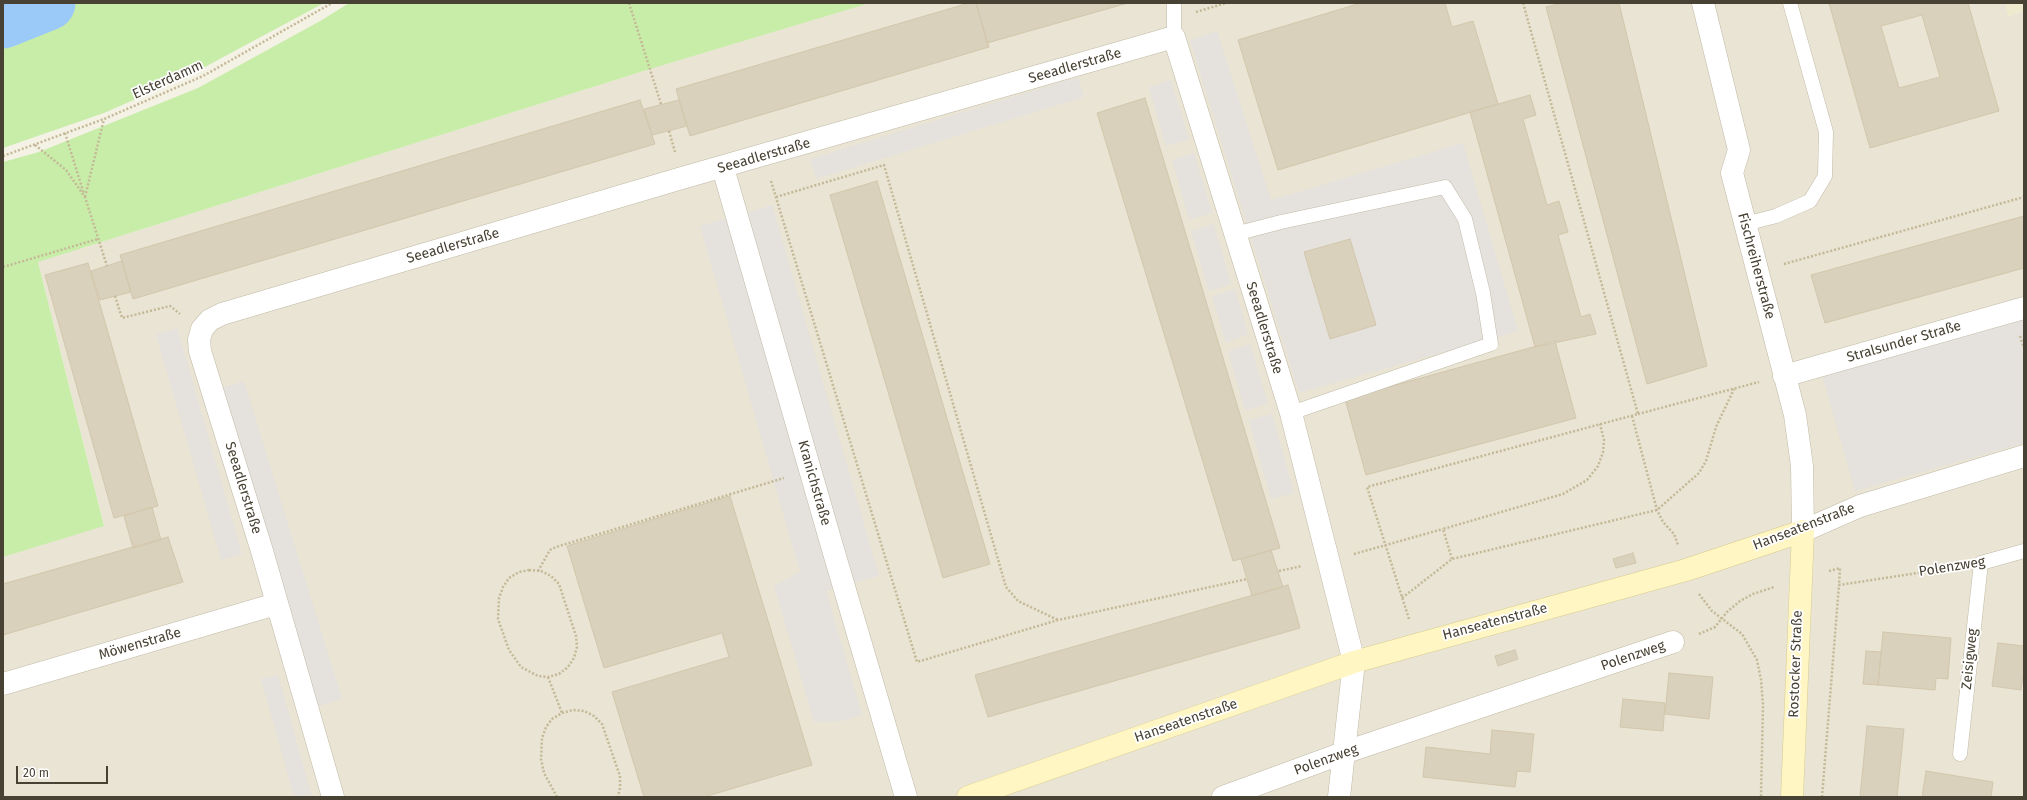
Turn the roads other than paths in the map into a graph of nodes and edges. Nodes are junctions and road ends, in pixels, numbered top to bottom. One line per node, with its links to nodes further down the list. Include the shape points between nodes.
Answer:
1 (1174, 3): 4 (lane)
2 (1703, 3): 6 (street, Fischreiherstraße, via 1739,150 1732,173)
3 (1790, 3): 6 (lane, via 1826,132 1826,176 1810,201 1776,216)
4 (1174, 27): 5 (street, Seeadlerstraße); 7 (street, Seeadlerstraße)
5 (723, 168): 15 (street, Seeadlerstraße, via 222,314 210,320 202,329 200,351); 22 (street, Kranichstraße)
6 (1745, 224): 9 (street, Fischreiherstraße)
7 (1235, 234): 10 (street, Seeadlerstraße); 10 (lane, via 1445,187 1465,219 1483,293 1491,344)
8 (2024, 308): 9 (street, Stralsunder Straße)
9 (1784, 376): 12 (street, Fischreiherstraße, via 1795,415 1802,466)
10 (1291, 413): 17 (street, Seeadlerstraße)
11 (2024, 456): 12 (street, Hanseatenstraße, via 1860,506)
12 (1803, 531): 17 (street, Hanseatenstraße, via 1686,570); 26 (street, Rostocker Straße)
13 (2024, 552): 14 (lane, Polenzweg)
14 (1981, 563): 20 (lane, Zeisigweg)
15 (276, 604): 18 (street, Möwenstraße); 21 (street, Seeadlerstraße)
16 (1673, 642): 19 (street, Polenzweg)
17 (1354, 662): 19 (street); 23 (street, Hanseatenstraße)
18 (3, 684)
19 (1343, 753): 24 (street, Polenzweg); 25 (street)
20 (1960, 754)
21 (333, 797)
22 (906, 797)
23 (968, 797)
24 (1223, 797)
25 (1338, 797)
26 (1792, 797)

